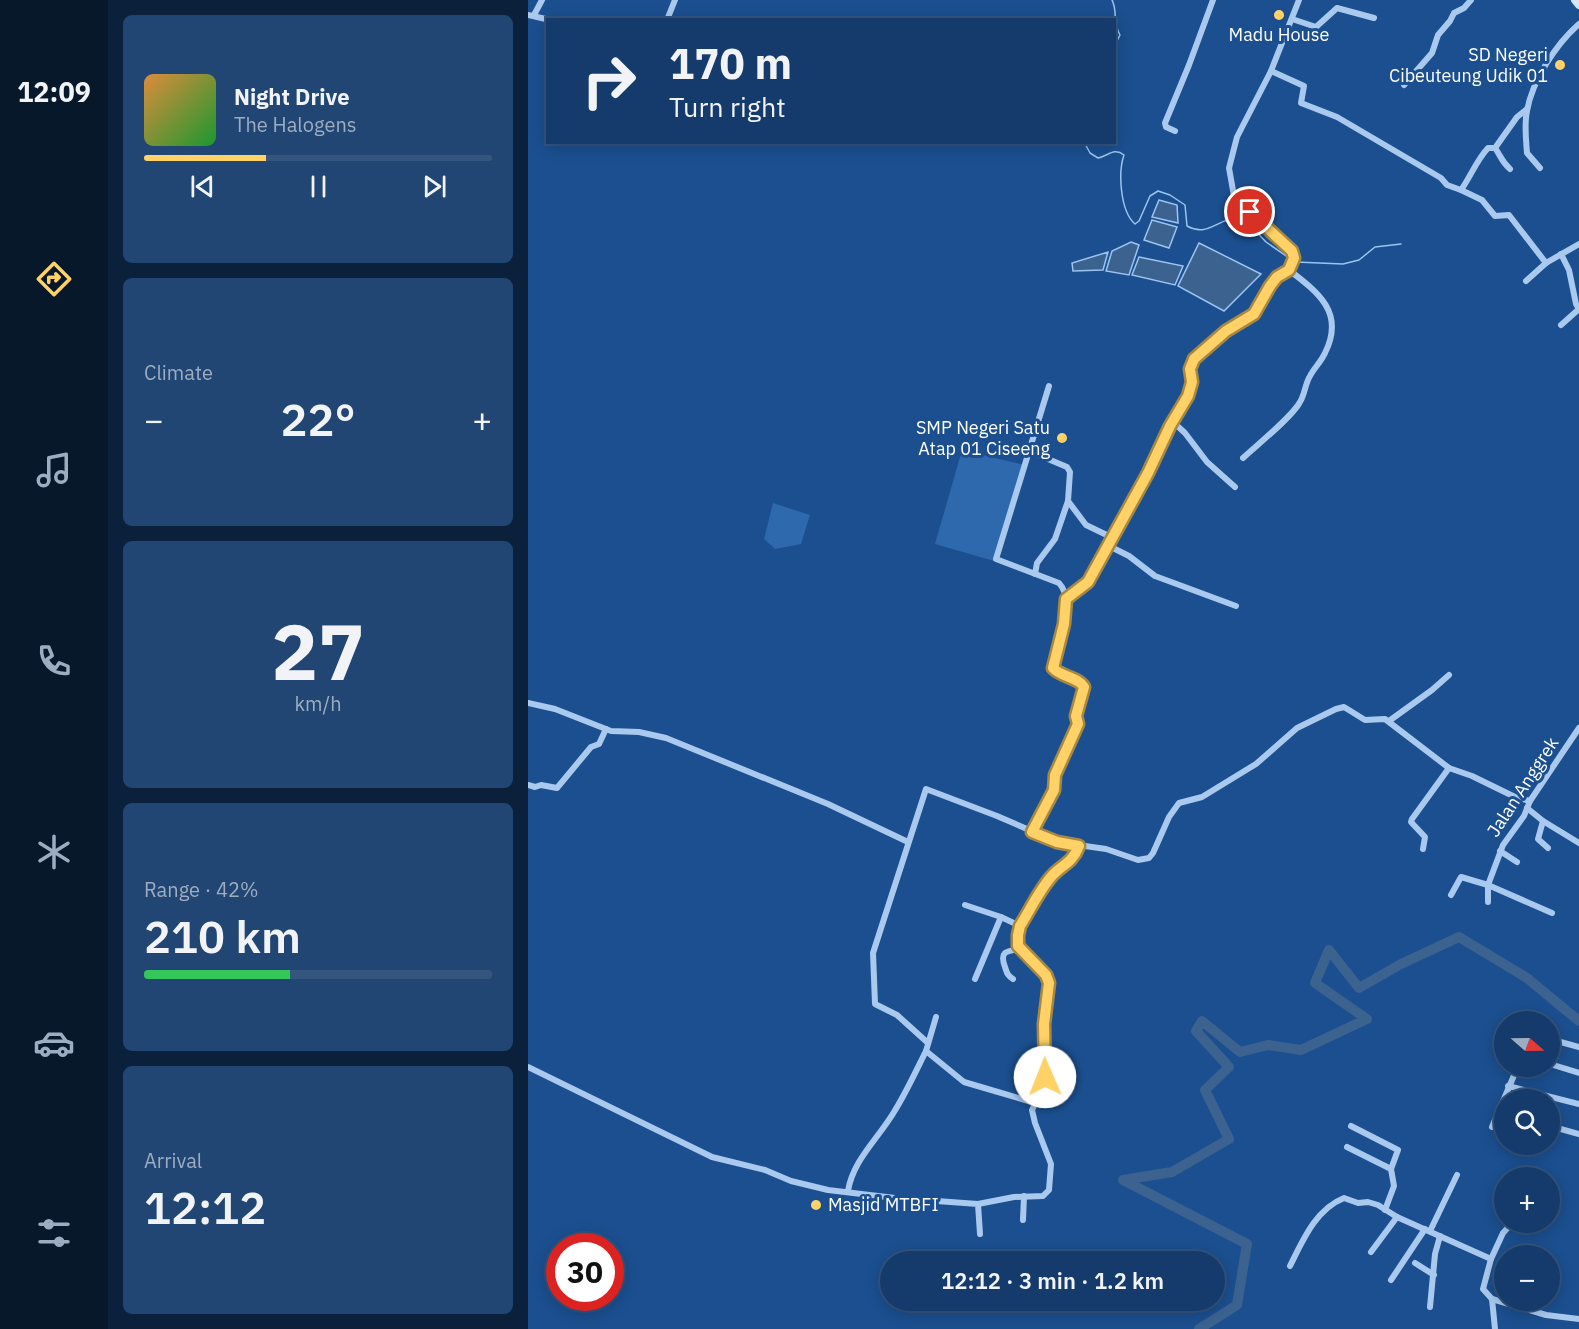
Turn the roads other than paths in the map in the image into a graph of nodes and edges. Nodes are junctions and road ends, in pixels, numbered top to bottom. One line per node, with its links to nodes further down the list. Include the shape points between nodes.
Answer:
1 (542, 0): 8 (street)
2 (675, 0): 9 (street)
3 (1213, 0): 17 (street, via 1165,123)
4 (1299, 0): 12 (street)
5 (1471, 0): 15 (street, via 1454,13 1438,35 1432,53)
6 (1575, 0): 7 (street)
7 (1579, 5)
8 (531, 15): 11 (street)
9 (668, 18)
10 (1374, 18): 12 (street, via 1337,8 1316,27)
11 (546, 19)
12 (1292, 19): 14 (street)
13 (1579, 24): 16 (street, via 1547,62)
14 (1271, 71): 21 (street, via 1304,86 1300,104 1341,118); 25 (street, via 1237,137 1230,176 1239,202 1285,243 1294,258)
15 (1404, 85)
16 (1527, 110): 18 (street, via 1517,117); 19 (street, via 1527,153)
17 (1175, 131)
18 (1495, 148): 20 (street); 21 (street, via 1488,148 1477,160)
19 (1540, 168)
20 (1510, 169)
21 (1461, 190): 24 (street, via 1482,200 1495,216 1509,215)
22 (1579, 244): 23 (street)
23 (1561, 254): 24 (street); 27 (street, via 1579,309)
24 (1546, 263): 26 (street)
25 (1290, 269): 29 (street, via 1277,277 1254,314 1226,331 1194,359 1191,386); 31 (street, via 1328,309 1333,332 1298,406)
26 (1526, 281)
27 (1561, 325)
28 (1049, 386): 30 (street)
29 (1172, 421): 32 (street); 34 (street)
30 (1029, 451): 33 (street, via 1067,467); 36 (street, via 996,559)
31 (1243, 458)
32 (1235, 487)
33 (1068, 501): 34 (street, via 1086,525); 36 (street, via 1055,539 1037,563)
34 (1113, 538): 35 (street)
35 (1109, 546): 37 (street, via 1085,586); 38 (street, via 1155,576)
36 (1035, 574): 37 (street, via 1059,583)
37 (1066, 599): 48 (street, via 1053,668 1084,687 1076,716 1078,724 1055,775 1054,790)
38 (1236, 606)
39 (1449, 675): 41 (street)
40 (528, 703): 43 (street)
41 (1389, 721): 44 (street); 51 (street, via 1365,720 1341,707 1297,728 1249,768 1202,797 1179,802 1149,858 1138,860 1106,849)
42 (1579, 728): 46 (street, Jalan Anggrek)
43 (606, 729): 45 (street, via 599,744 591,747 557,788); 49 (street, via 666,738 828,804)
44 (1449, 768): 46 (street); 53 (street, via 1411,821 1425,837)
45 (528, 785)
46 (1528, 805): 47 (street); 54 (street, Jalan Anggrek)
47 (1543, 821): 50 (street); 52 (street, via 1538,839)
48 (1032, 832): 49 (street, via 926,789); 51 (street)
49 (908, 842): 68 (street, via 873,953 875,1004 897,1015)
50 (1579, 843)
51 (1079, 846): 62 (street, via 1076,855 1051,877)
52 (1548, 848)
53 (1423, 849)
54 (1500, 851): 55 (street); 56 (street, Jalan Anggrek)
55 (1517, 862)
56 (1488, 885): 57 (street, via 1461,877); 58 (street, Jalan Anggrek); 60 (street)
57 (1451, 894)
58 (1488, 902)
59 (965, 905): 61 (street)
60 (1552, 913)
61 (1001, 917): 62 (street); 64 (street)
62 (1020, 926): 63 (street)
63 (1020, 949): 65 (street, via 1003,956 1007,974); 77 (street, via 1049,983 1044,1024 1045,1077)
64 (975, 979)
65 (1013, 979)
66 (936, 1017): 68 (street)
67 (1560, 1042): 69 (street)
68 (928, 1043): 70 (street)
69 (1579, 1047)
70 (926, 1051): 77 (street, via 964,1082); 87 (street, via 895,1112 856,1166)
71 (528, 1067): 87 (street, via 712,1156 790,1181)
72 (1560, 1067): 73 (street)
73 (1579, 1073)
74 (1512, 1077): 75 (street)
75 (1508, 1086): 76 (street); 78 (street)
76 (1507, 1089)
77 (1035, 1103): 88 (street, via 1032,1114 1052,1170 1046,1194)
78 (1579, 1104)
79 (1494, 1124): 81 (street)
80 (1351, 1126): 85 (street, via 1398,1150)
81 (1492, 1127)
82 (1560, 1129): 83 (street)
83 (1579, 1134)
84 (1347, 1147): 85 (street)
85 (1391, 1169): 90 (street, via 1394,1186)
86 (1456, 1175): 93 (street)
87 (848, 1191): 89 (street)
88 (1024, 1196): 89 (street); 92 (street)
89 (978, 1204): 95 (street)
90 (1385, 1210): 91 (street); 100 (street, via 1374,1203 1342,1198 1328,1207 1310,1228)
91 (1397, 1217): 93 (street); 97 (street)
92 (1023, 1220)
93 (1428, 1230): 96 (street); 102 (street)
94 (1503, 1233): 98 (street)
95 (980, 1234)
96 (1440, 1236): 98 (street); 101 (street)
97 (1371, 1252)
98 (1491, 1259): 103 (street, via 1483,1290)
99 (1415, 1263): 101 (street)
100 (1290, 1266)
101 (1434, 1275): 104 (street)
102 (1391, 1280)
103 (1492, 1299): 105 (street, via 1546,1315); 106 (street)
104 (1430, 1307)
105 (1579, 1319)
106 (1495, 1329)

